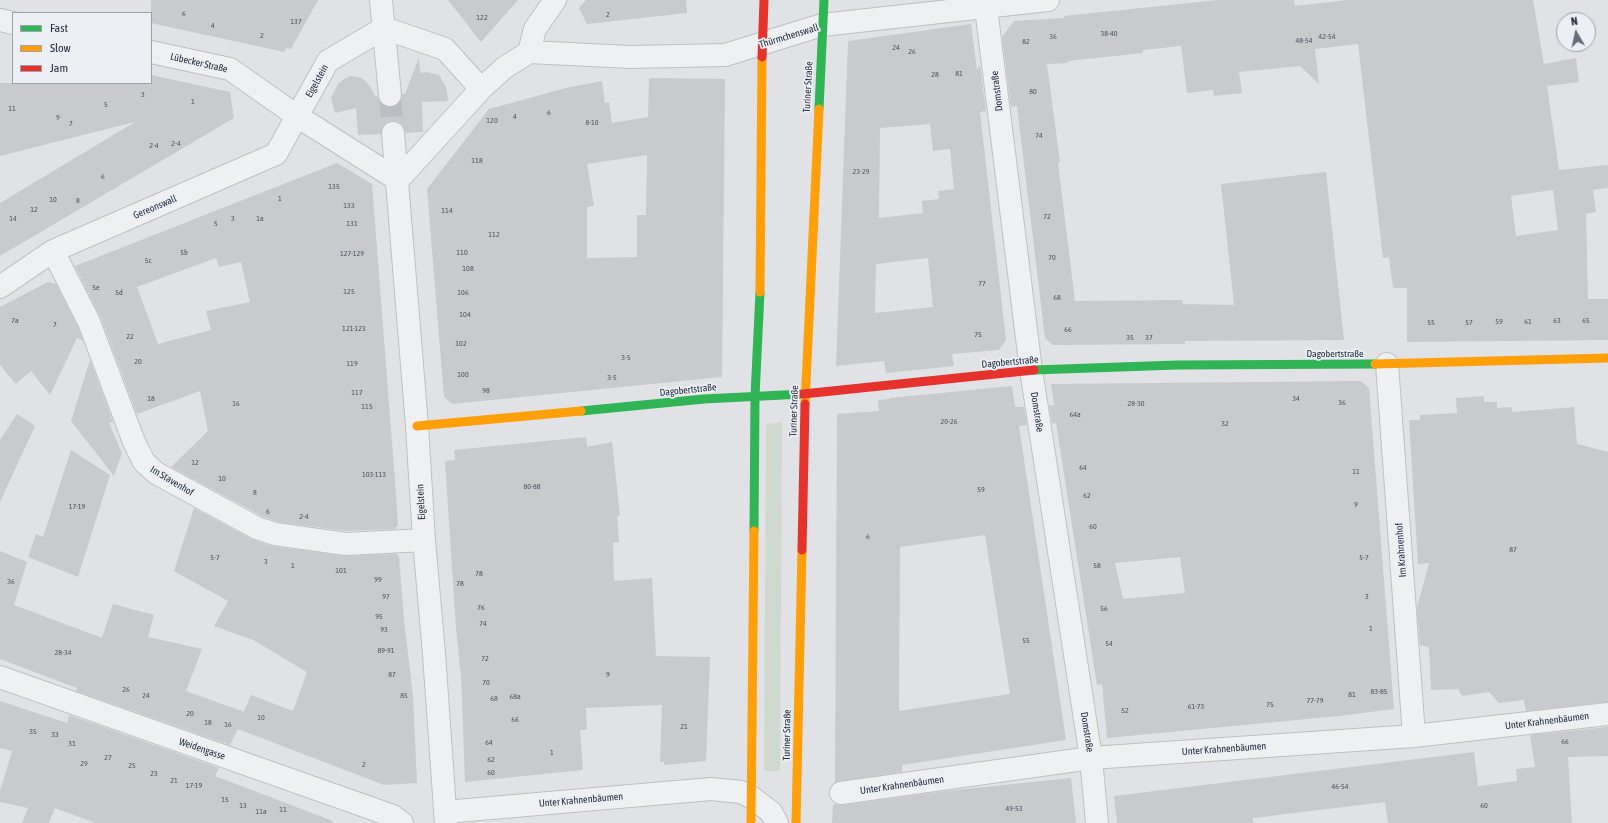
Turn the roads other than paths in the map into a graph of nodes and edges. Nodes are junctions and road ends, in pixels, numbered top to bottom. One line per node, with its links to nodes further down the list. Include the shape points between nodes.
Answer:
1 (381, 0): 10 (street)
2 (555, 0): 13 (street, via 535,29)
3 (764, 0): 11 (main road)
4 (824, 0): 9 (main road, Turiner Straße)
5 (1048, 0): 6 (street, Thürmchenswall)
6 (986, 4): 9 (street, Thürmchenswall); 23 (street, Domstraße)
7 (0, 20): 8 (street)
8 (12, 23)
9 (822, 25): 11 (street, Thürmchenswall); 24 (main road, Turiner Straße)
10 (384, 28): 14 (street, via 445,49); 15 (street); 16 (street, Eigelstein, via 328,61)
11 (762, 44): 13 (street, Thürmchenswall, via 725,55 630,57); 25 (main road, via 761,275)
12 (152, 52): 16 (street, Lübecker Straße, via 230,69)
13 (528, 52): 14 (street, via 504,68)
14 (481, 89): 18 (street)
15 (390, 95)
16 (297, 116): 18 (street); 19 (street, Gereonswall, via 276,154)
17 (394, 133): 18 (street, Eigelstein)
18 (398, 180): 26 (street, Eigelstein)
19 (53, 251): 20 (street, Gereonswall); 27 (street, Im Stavenhof, via 89,322 134,442 144,462 156,473 257,528 275,534 346,544)
20 (0, 286)
21 (1608, 358): 22 (main road, Dagobertstraße)
22 (1387, 364): 23 (main road, Dagobertstraße, via 1177,365); 30 (street, Im Krahnenhof)
23 (1031, 370): 24 (main road, Dagobertstraße); 31 (street, Domstraße)
24 (805, 394): 25 (main road, Dagobertstraße); 38 (main road, Turiner Straße)
25 (756, 396): 26 (main road, Dagobertstraße); 33 (main road)
26 (417, 426): 27 (street, Eigelstein)
27 (424, 540): 34 (street, Eigelstein)
28 (0, 677): 35 (street, Weidengasse, via 393,816)
29 (1608, 714): 30 (street, Unter Krahnenbäumen)
30 (1414, 736): 31 (street, Unter Krahnenbäumen)
31 (1092, 758): 32 (street, Unter Krahnenbäumen); 39 (street, Domstraße)
32 (841, 793)
33 (751, 797): 34 (street, Unter Krahnenbäumen, via 741,792 710,788); 36 (main road); 37 (street, Unter Krahnenbäumen, via 771,812)
34 (445, 818)
35 (402, 823)
36 (751, 823)
37 (776, 823)
38 (796, 823)
39 (1097, 823)

